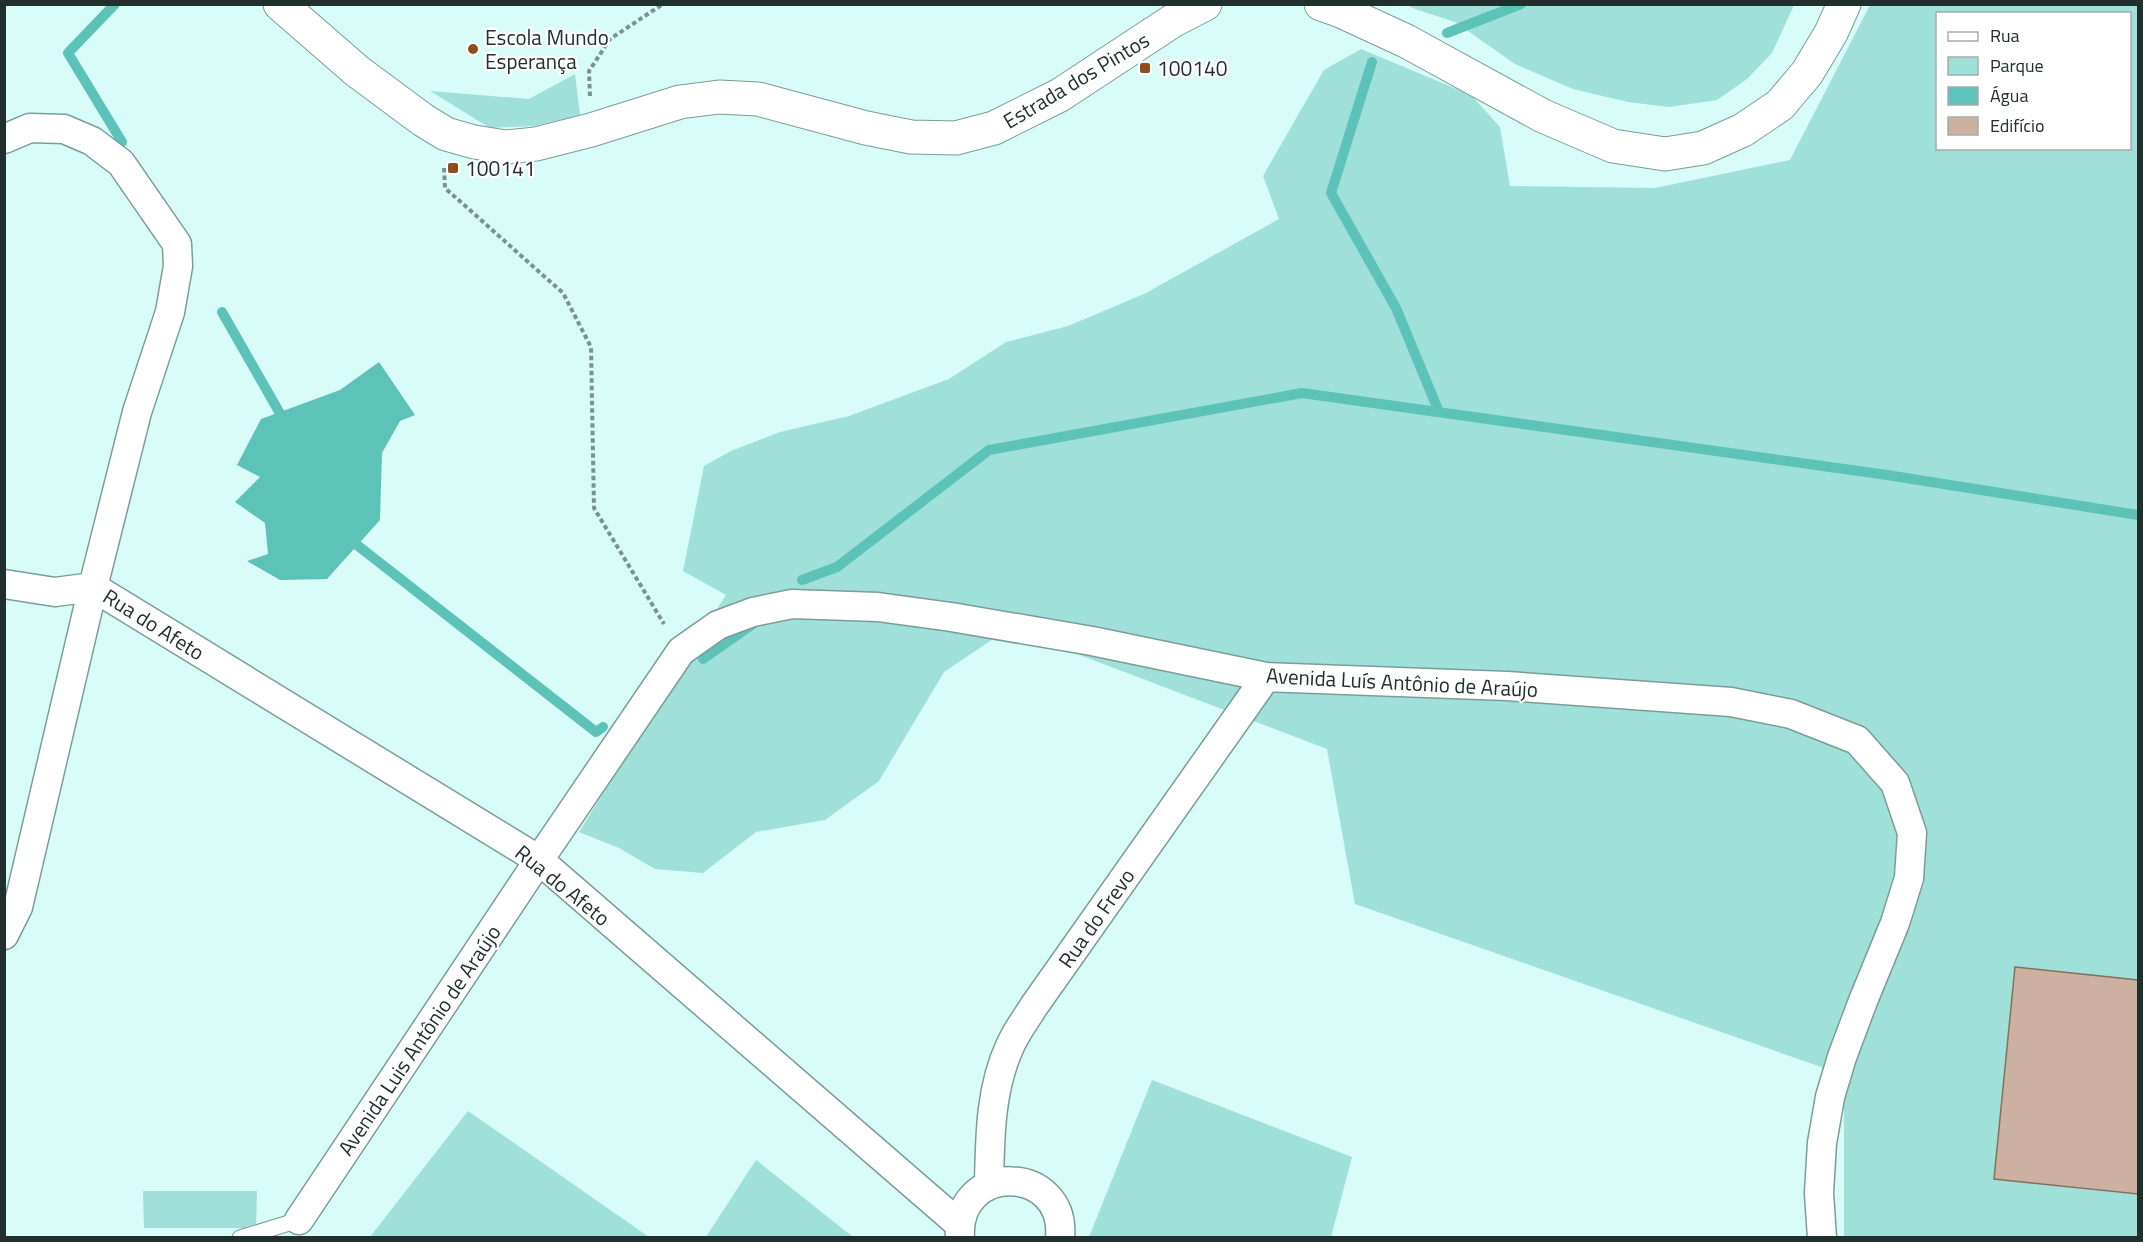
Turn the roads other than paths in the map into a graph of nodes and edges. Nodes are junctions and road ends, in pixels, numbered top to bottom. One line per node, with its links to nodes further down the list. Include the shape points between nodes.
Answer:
1 (280, 4): 2 (street, Estrada dos Pintos, via 357,71 423,120 446,134 506,147 591,130 680,102 719,97 758,99 911,137 957,138 994,128 1060,94)
2 (1205, 4)
3 (1321, 4): 4 (street, via 1406,40 1543,116 1613,146 1665,154 1703,148 1743,130 1780,105 1807,73)
4 (1844, 4)
5 (17, 134): 7 (street, via 64,129 92,141 121,164 177,244 178,266 170,312 137,412)
6 (4, 584): 7 (street, via 55,592)
7 (93, 587): 9 (street, Rua do Afeto); 10 (street, via 18,907)
8 (1266, 677): 9 (street, Avenida Luís Antônio de Araújo, via 1092,641 878,607 792,604 753,612 718,625 681,651); 11 (street, Rua do Frevo, via 1010,1046 996,1088); 16 (street, Avenida Luís Antônio de Araújo, via 1507,686 1731,702 1791,714 1857,740 1895,783 1911,833 1909,878 1896,923 1859,1012 1830,1097 1821,1153)
9 (538, 860): 12 (street, Avenida Luis Antônio de Araújo); 13 (street, Rua do Afeto)
10 (4, 935)
11 (989, 1184): 13 (street, Rua do Afeto, via 964,1208); 15 (street, via 1021,1181 1036,1187 1049,1197 1057,1211)
12 (299, 1220): 14 (lane)
13 (960, 1231)
14 (240, 1238)
15 (1060, 1238)
16 (1822, 1238)

